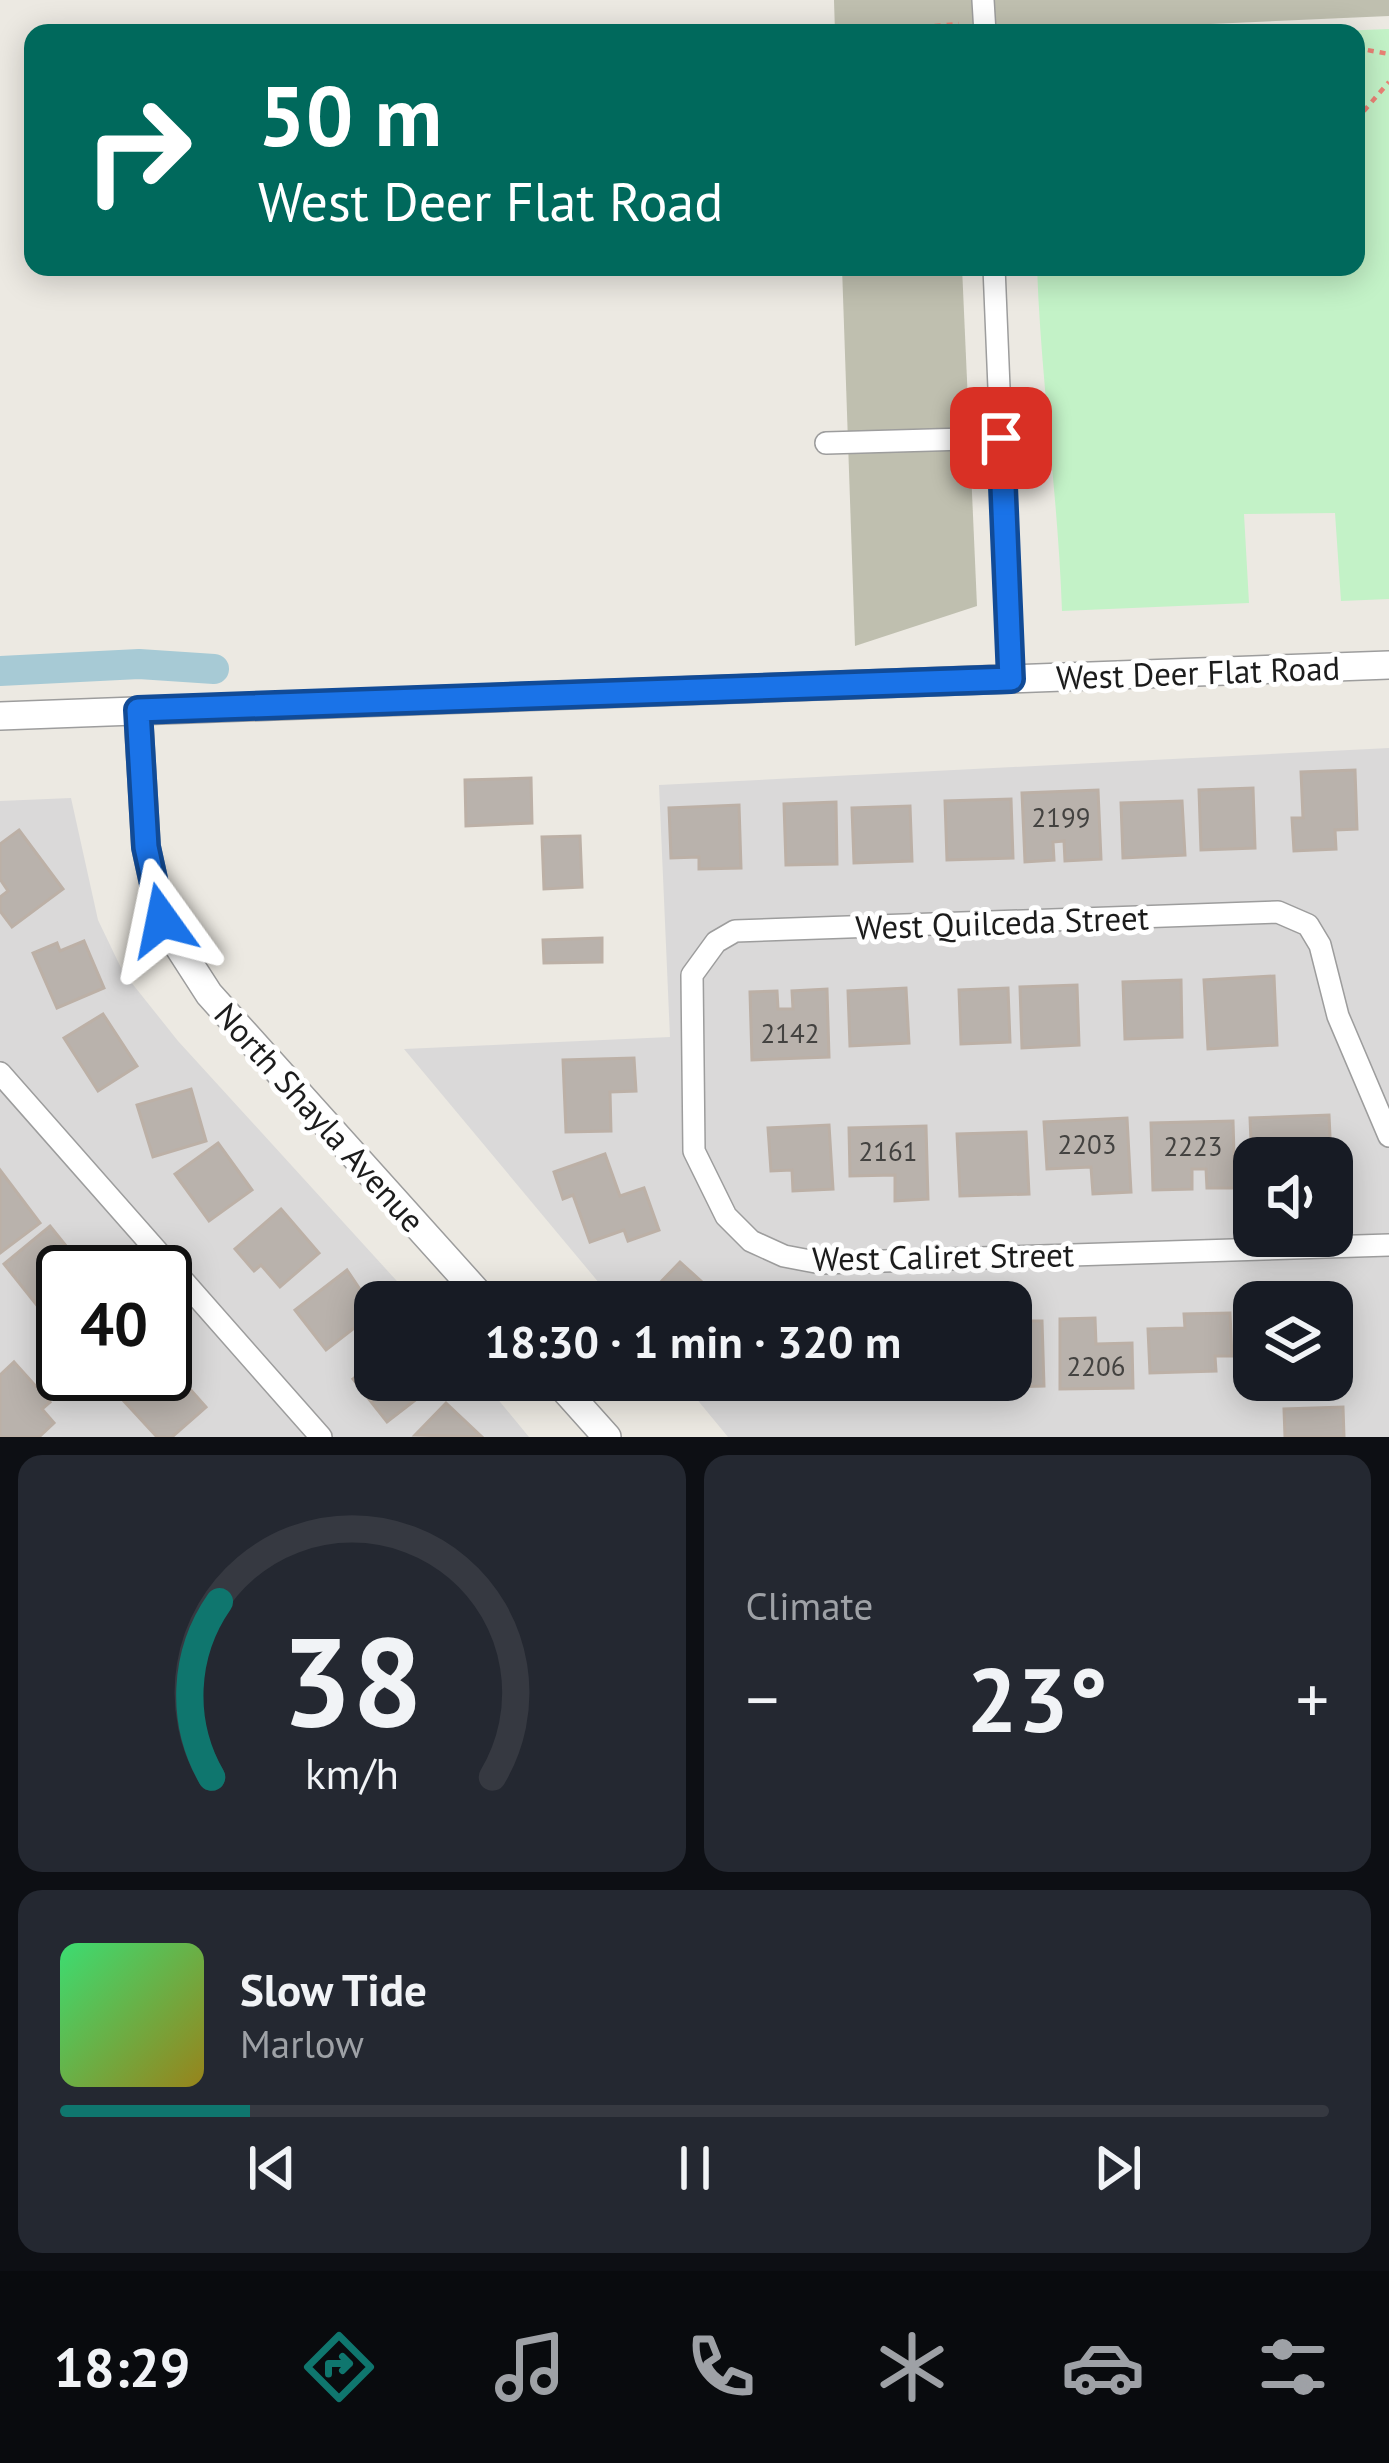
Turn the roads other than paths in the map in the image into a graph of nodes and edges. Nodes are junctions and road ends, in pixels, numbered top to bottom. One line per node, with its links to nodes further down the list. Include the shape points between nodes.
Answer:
1 (994, 276): 2 (street)
2 (1001, 438): 3 (street); 5 (street)
3 (826, 442)
4 (1389, 665): 5 (street, West Deer Flat Road)
5 (1011, 679): 6 (street, West Deer Flat Road)
6 (138, 710): 7 (street, West Deer Flat Road); 12 (street, North Shayla Avenue, via 146,847 162,920 209,994)
7 (0, 716)
8 (0, 1073): 14 (street)
9 (1389, 1136): 10 (street, West Quilceda Street, via 1337,1016 1320,945 1308,926 1278,912 735,931 702,957 690,1000 694,1151)
10 (726, 1216): 11 (street, West Caliret Street, via 751,1241 821,1263)
11 (1389, 1244)
12 (467, 1281)
13 (575, 1401): 15 (street)
14 (321, 1437)
15 (607, 1437)

